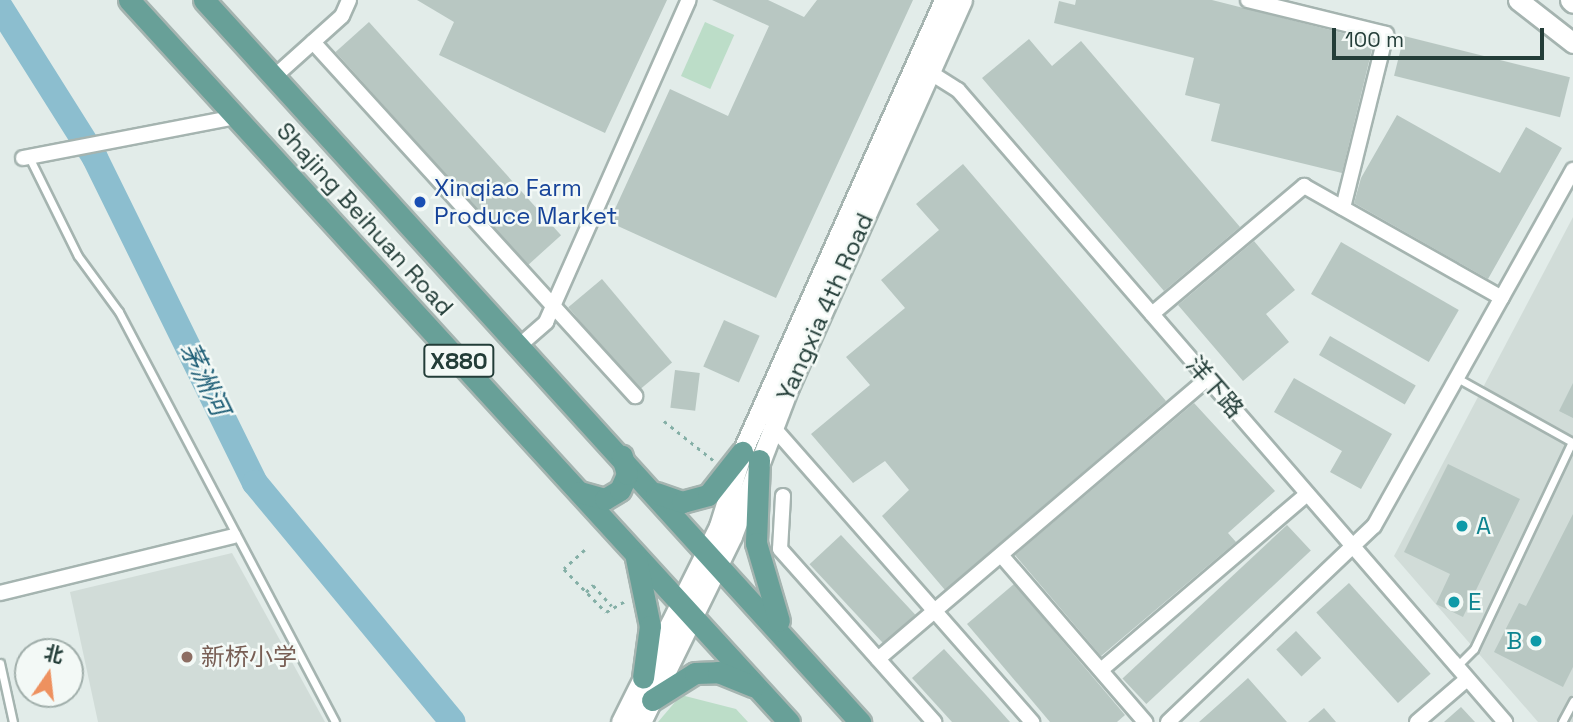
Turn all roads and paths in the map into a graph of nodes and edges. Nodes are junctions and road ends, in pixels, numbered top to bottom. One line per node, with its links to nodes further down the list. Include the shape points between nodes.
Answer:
1 (129, 0): 13 (main road, Shajing Beihuan Road / X880)
2 (204, 0): 12 (main road, Shajing Beihuan Road / X880)
3 (349, 0): 9 (street)
4 (689, 0): 18 (street)
5 (944, 0): 11 (street, Yangxia 4th Road)
6 (962, 0): 11 (street, Yangxia 4th Road)
7 (1248, 0): 16 (street, via 1386,34)
8 (1518, 0): 10 (street)
9 (313, 42): 12 (street); 18 (street)
10 (1573, 43)
11 (923, 68): 19 (street, 洋下路, via 957,90); 25 (street, Yangxia 4th Road); 28 (street, Yangxia 4th Road)
12 (274, 77): 20 (main road, Shajing Beihuan Road / X880)
13 (236, 117): 14 (street); 29 (main road, Shajing Beihuan Road / X880)
14 (26, 157): 33 (lane, via 78,256 118,312)
15 (1573, 170): 17 (street)
16 (1343, 208): 17 (street); 19 (street, via 1304,186)
17 (1502, 298): 21 (street)
18 (553, 306): 20 (street, via 546,322); 23 (street)
19 (1152, 314): 22 (street, 洋下路)
20 (520, 345): 27 (main road, Shajing Beihuan Road / X880)
21 (1457, 378): 34 (street, via 1374,526); 48 (lane, via 1572,442 1474,649)
22 (1207, 379): 31 (street, 洋下路); 37 (street)
23 (635, 396)
24 (664, 421): 26 (path)
25 (773, 427): 28 (street, Yangxia 4th Road); 44 (street)
26 (707, 454)
27 (622, 456): 29 (main road, via 627,474 620,490 596,499); 30 (main road, Shajing Beihuan Road / X880)
28 (750, 456): 30 (main road, via 708,495 682,502); 38 (street, Yangxia 4th Road); 45 (main road, via 759,563)
29 (580, 492): 36 (main road, Shajing Beihuan Road / X880)
30 (656, 493): 38 (main road, Shajing Beihuan Road / X880)
31 (1307, 494): 34 (street, 洋下路); 49 (street)
32 (783, 496): 46 (street, via 780,549)
33 (233, 536): 40 (street); 56 (lane)
34 (1353, 547): 48 (street, 洋下路); 64 (street)
35 (585, 550): 39 (path, via 564,569)
36 (632, 550): 43 (main road, Shajing Beihuan Road / X880); 50 (main road, via 650,626)
37 (1001, 555): 44 (street); 49 (street)
38 (713, 556): 43 (street, Yangxia 4th Road); 45 (main road, Shajing Beihuan Road / X880)
39 (586, 592): 42 (path, via 606,612); 42 (path, via 593,585)
40 (0, 593)
41 (625, 601): 42 (path)
42 (612, 606)
43 (687, 609): 50 (street); 52 (main road, Shajing Beihuan Road / X880); 53 (street)
44 (933, 612): 46 (street); 62 (street)
45 (790, 642): 60 (main road, Shajing Beihuan Road / X880)
46 (878, 659): 61 (street)
47 (0, 663): 55 (lane)
48 (1456, 666): 51 (street, 洋下路)
49 (1101, 670): 63 (street)
50 (643, 678): 57 (street)
51 (1468, 679): 65 (street); 66 (street, 洋下路)
52 (764, 694): 53 (main road, via 730,675 705,671 674,681); 59 (main road, Shajing Beihuan Road / X880)
53 (652, 700): 58 (street)
54 (1573, 701): 67 (lane)
55 (13, 722)
56 (335, 722)
57 (621, 722)
58 (641, 722)
59 (789, 722)
60 (860, 722)
61 (934, 722)
62 (1032, 722)
63 (1145, 722)
64 (1168, 722)
65 (1417, 722)
66 (1505, 722)
67 (1562, 722)

